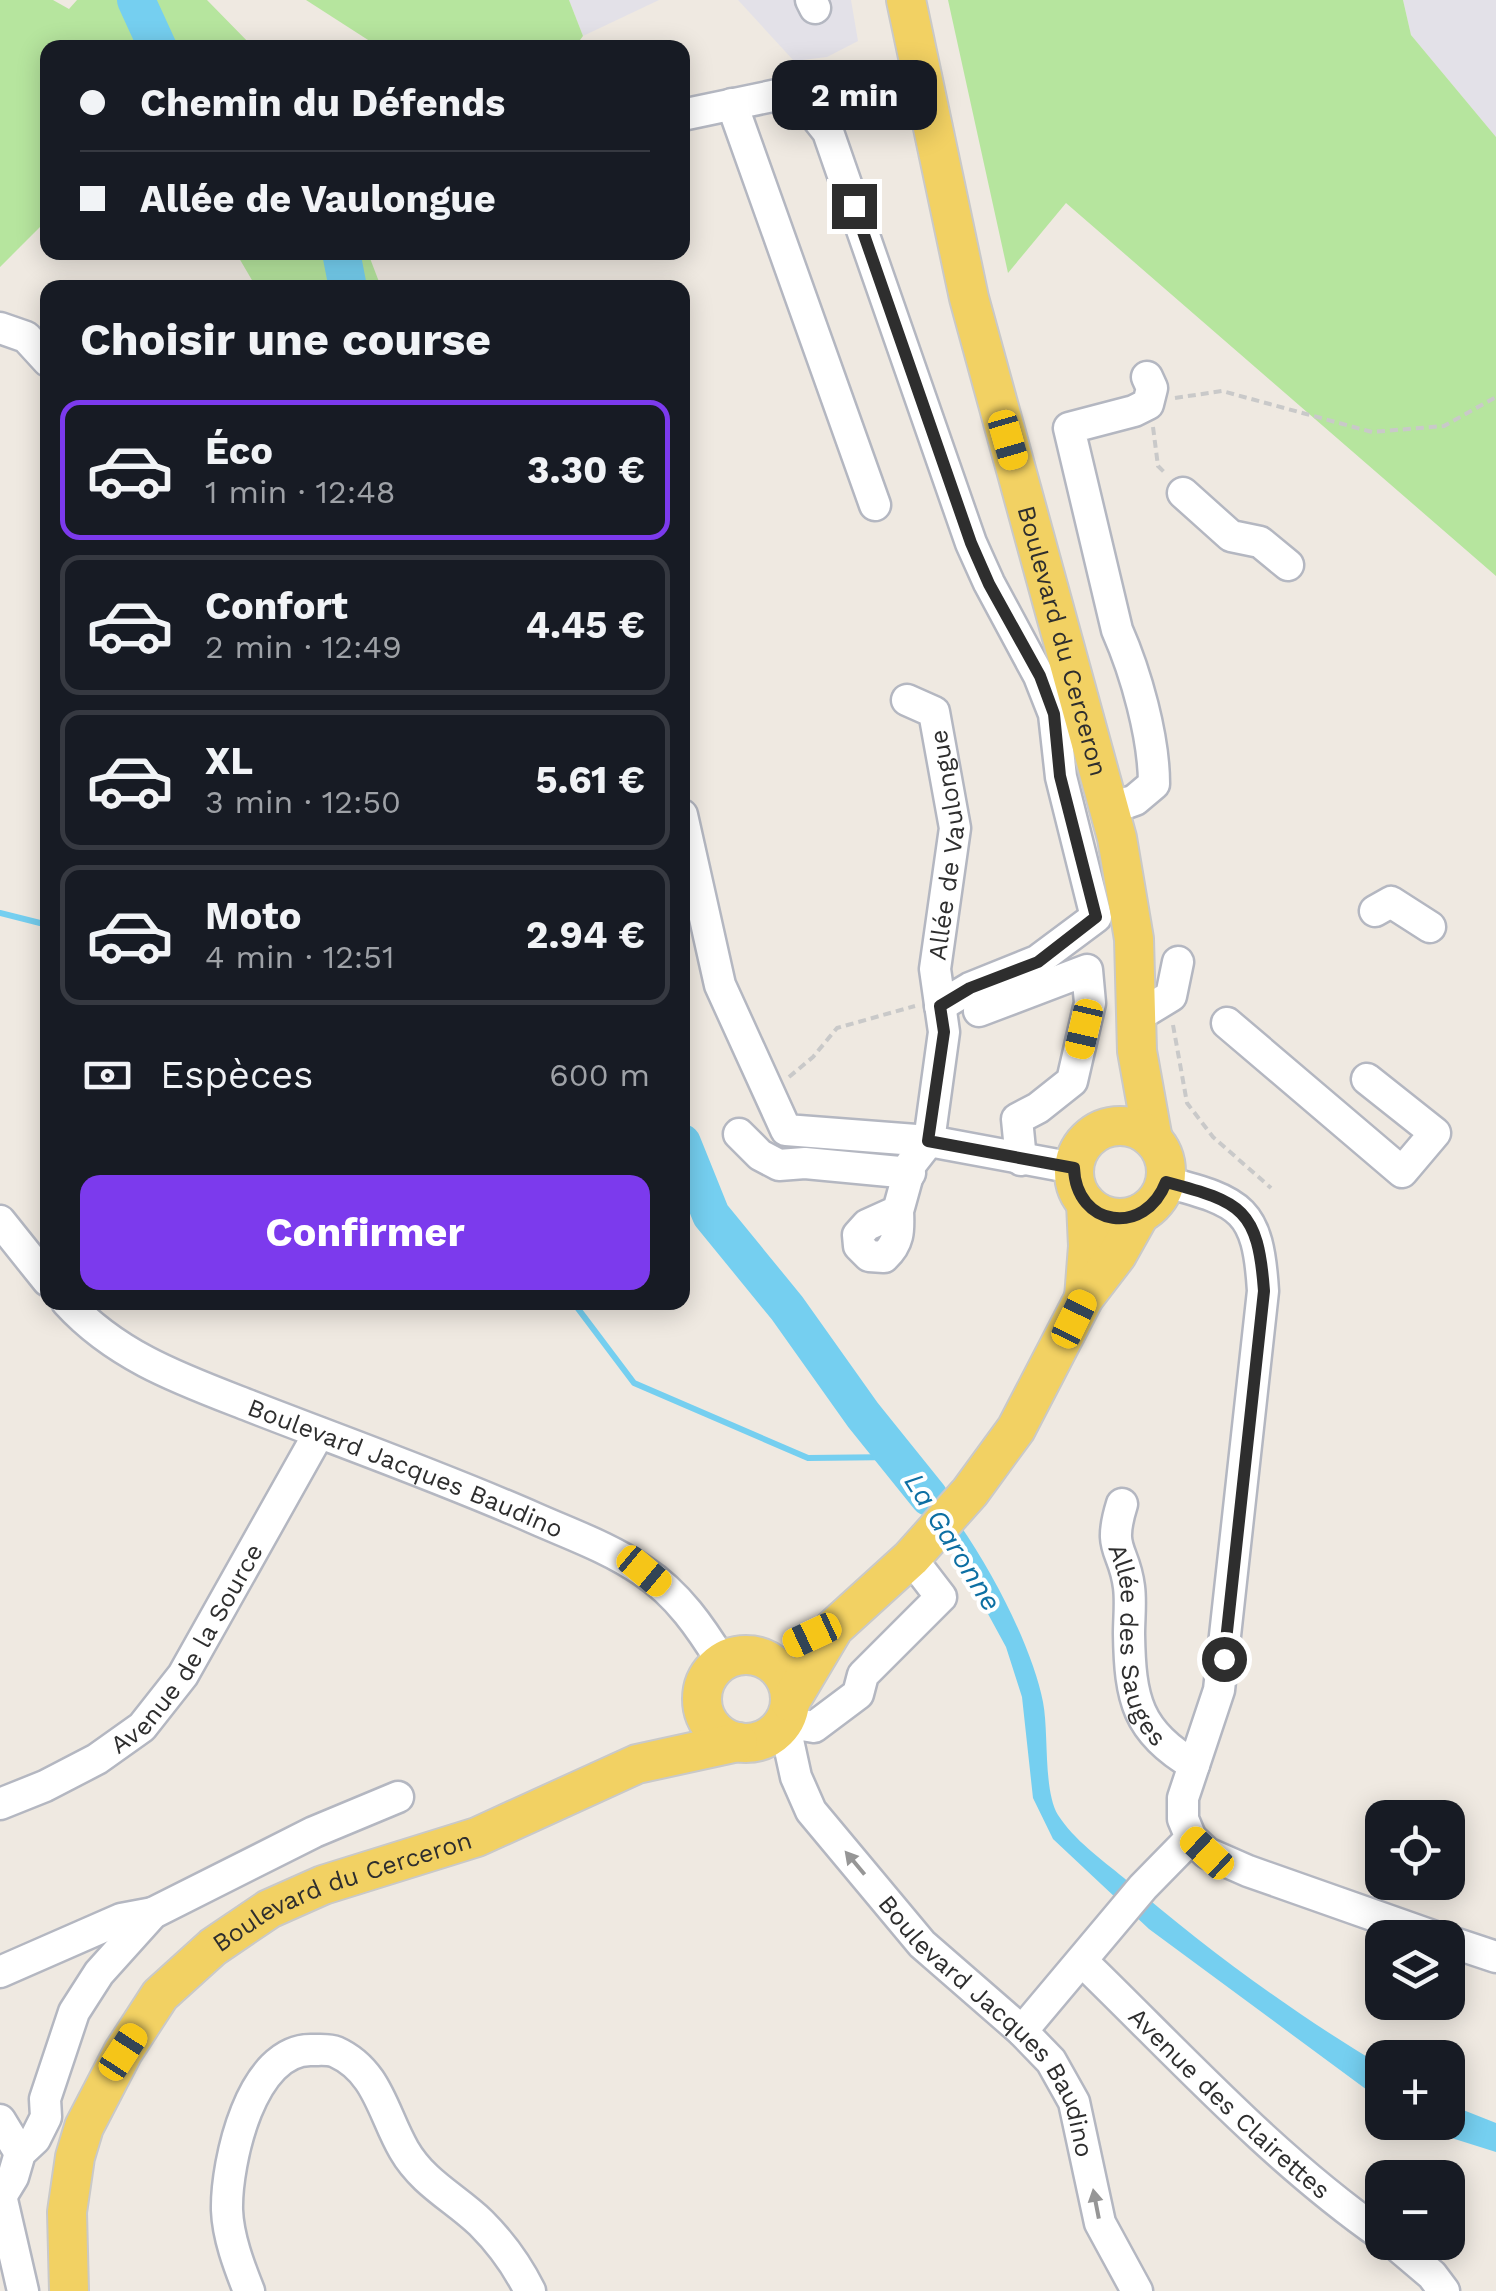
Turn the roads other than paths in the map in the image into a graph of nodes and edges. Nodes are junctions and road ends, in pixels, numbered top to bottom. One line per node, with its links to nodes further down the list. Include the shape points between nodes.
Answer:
1 (906, 0): 11 (main road, Boulevard du Cerceron, via 969,298)
2 (732, 104): 3 (street, Allée de Vaulongue); 8 (street); 16 (street, Allée de Vaulongue, via 782,94 805,103 828,132 971,543 1054,714 1060,776 1096,917 1038,962)
3 (690, 113)
4 (0, 328): 5 (street, via 26,337)
5 (40, 353)
6 (1148, 396): 11 (street, via 1070,428 1154,760 1154,784)
7 (1183, 493): 9 (street, via 1231,536 1260,542)
8 (875, 505)
9 (1288, 566)
10 (907, 700): 16 (street, Allée de Vaulongue, via 934,712 955,828 935,969)
11 (1110, 809): 18 (main road, Boulevard du Cerceron)
12 (690, 851): 24 (street, via 720,985 786,1130)
13 (1375, 911): 14 (street, via 1391,902)
14 (1430, 928)
15 (1178, 962): 18 (street, via 1172,996)
16 (940, 1003): 24 (street, Allée de Vaulongue, via 944,1032)
17 (979, 1011): 25 (street, via 1088,970 1090,1003 1072,1081 1017,1119)
18 (1146, 1023): 21 (main road, Boulevard du Cerceron); 23 (main road, Boulevard du Cerceron)
19 (1227, 1023): 20 (street, via 1402,1172 1436,1133)
20 (1367, 1079)
21 (1102, 1129): 23 (main road, via 1130,1127); 28 (main road, via 1083,1145)
22 (740, 1134): 26 (street, via 779,1165)
23 (1153, 1140): 27 (main road, via 1162,1152)
24 (928, 1141): 25 (street); 26 (street)
25 (1021, 1160): 28 (street)
26 (910, 1172): 29 (street)
27 (1166, 1182): 30 (main road); 43 (street, via 1243,1212 1260,1246 1264,1291 1220,1690)
28 (1080, 1185): 30 (main road, via 1111,1218); 33 (main road, via 1088,1246)
29 (898, 1210)
30 (1140, 1214): 33 (main road)
31 (0, 1221): 32 (street)
32 (40, 1271)
33 (1084, 1298): 37 (main road, via 1016,1430)
34 (75, 1310): 35 (street, Boulevard Jacques Baudino, via 107,1340 171,1376)
35 (319, 1433): 39 (street, Boulevard Jacques Baudino, via 516,1510 644,1571 676,1598); 45 (street, Avenue de la Source, via 183,1675 142,1727 97,1759)
36 (1122, 1504): 43 (street, Allée des Sauges, via 1115,1544 1130,1585 1130,1652 1140,1714 1152,1736)
37 (918, 1550): 38 (main road); 40 (street, via 942,1597 863,1675 858,1694 814,1727)
38 (834, 1628): 39 (main road); 40 (main road)
39 (726, 1670): 40 (main road, via 776,1667 784,1677); 41 (main road, via 707,1719); 42 (main road, Boulevard du Cerceron)
40 (787, 1712): 41 (main road, via 764,1739); 53 (street, Boulevard Jacques Baudino, one-way to 40, via 922,1944 812,1811 796,1776)
41 (738, 1742): 42 (main road, Boulevard du Cerceron)
42 (637, 1764): 54 (main road, Boulevard du Cerceron, via 477,1837 323,1885 269,1909 160,1995)
43 (1194, 1765): 46 (street, via 1182,1798)
44 (398, 1798): 47 (street)
45 (0, 1804)
46 (1191, 1838): 48 (street, via 1248,1872); 51 (street)
47 (153, 1913): 52 (street, via 121,1919); 56 (street, via 74,2012 45,2099 46,2117)
48 (1386, 1920)
49 (1465, 1947): 50 (street)
50 (1496, 1957)
51 (1082, 1962): 53 (street); 58 (street, Avenue des Clairettes, via 1280,2152)
52 (0, 1972)
53 (1022, 2031): 65 (street, Boulevard Jacques Baudino, one-way to 53, via 1100,2223 1074,2102 1052,2061)
54 (104, 2088): 61 (main road, Boulevard du Cerceron, via 75,2157 66,2212); 62 (main road, Boulevard du Cerceron, via 87,2199)
55 (0, 2120): 56 (street)
56 (20, 2153): 57 (street)
57 (1, 2193): 60 (street)
58 (1365, 2223)
59 (1414, 2260): 66 (street)
60 (23, 2291)
61 (69, 2291)
62 (90, 2291)
63 (249, 2291): 64 (street, via 227,2215 228,2174 252,2098 272,2065 304,2049 333,2050 362,2070 425,2178 514,2258)
64 (530, 2291)
65 (1137, 2291)
66 (1444, 2291)

